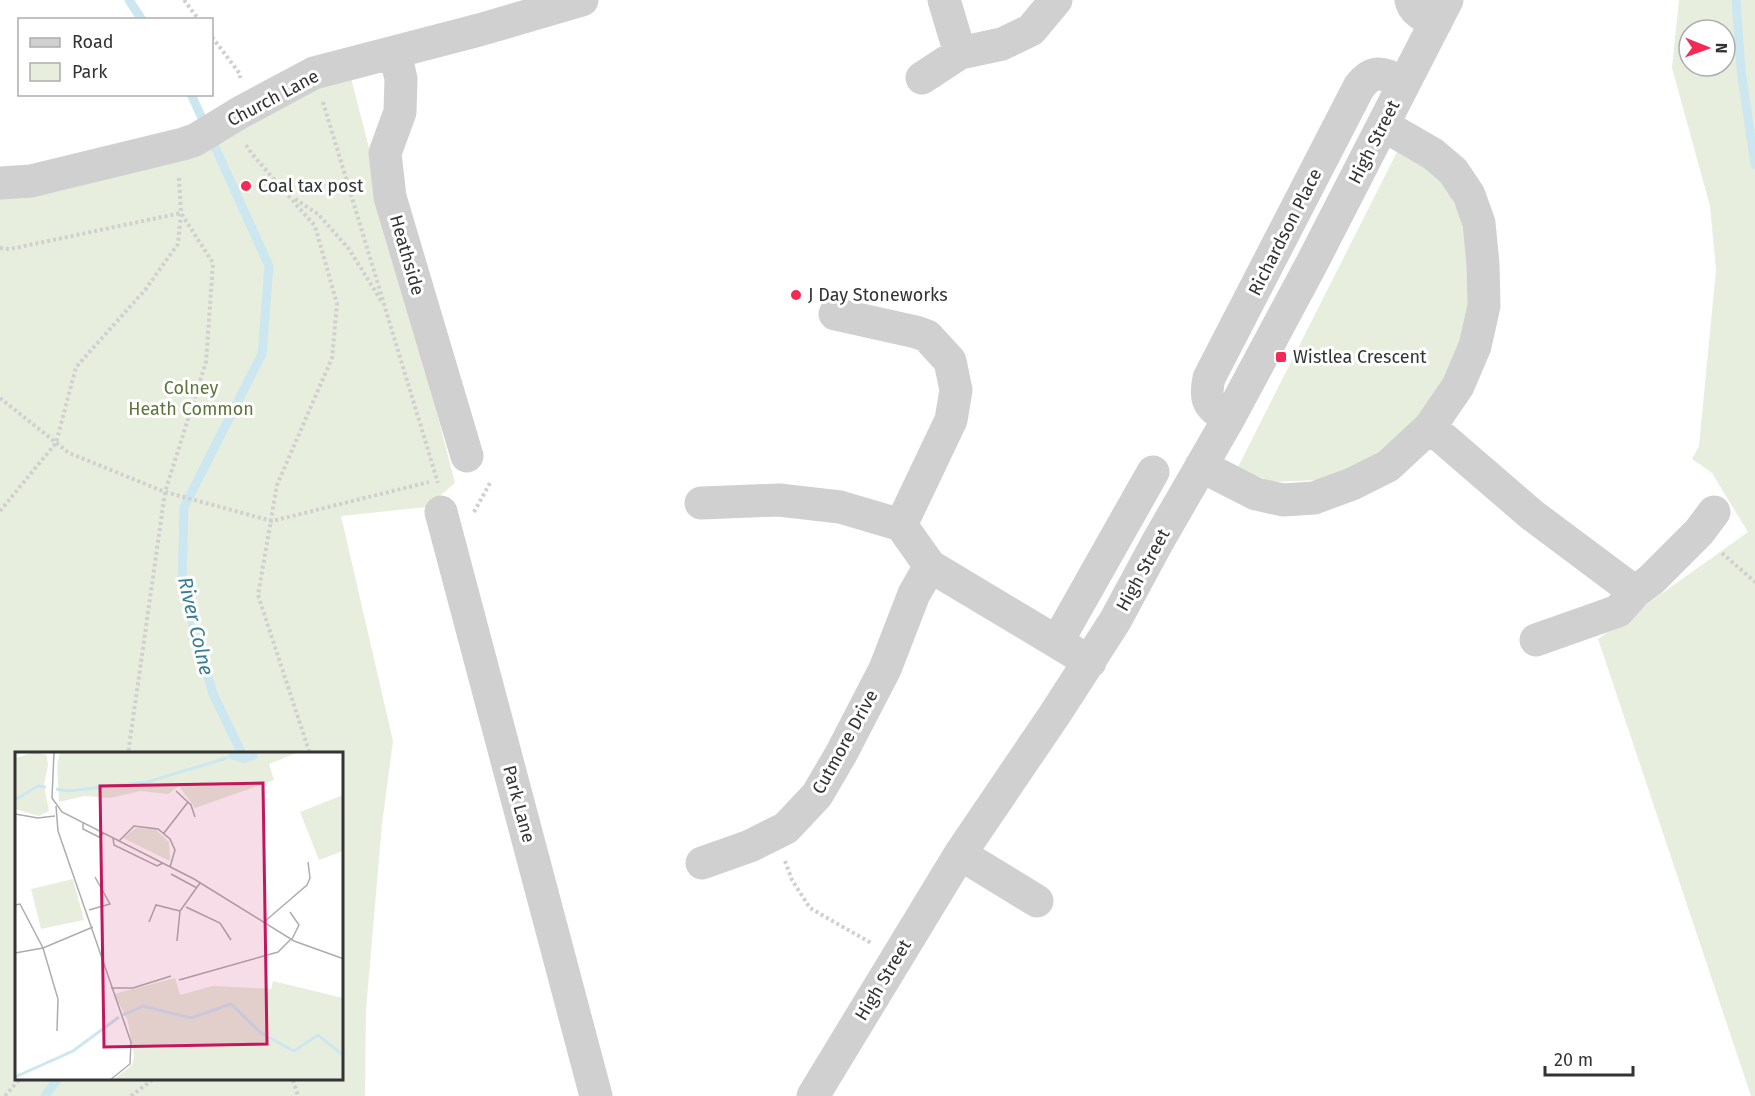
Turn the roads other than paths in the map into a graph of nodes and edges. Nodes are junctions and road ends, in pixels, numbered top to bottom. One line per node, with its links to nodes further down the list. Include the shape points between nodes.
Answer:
1 (582, 0): 6 (street, Church Lane)
2 (944, 0): 7 (street)
3 (1056, 0): 7 (street, via 1031,30 1002,44)
4 (1411, 0): 5 (street, High Street, via 1421,14)
5 (1441, 11): 9 (street, High Street)
6 (395, 52): 11 (street, Church Lane, via 314,73 214,128 31,181); 15 (street, Heathside, via 401,79 400,112 385,153 390,197)
7 (960, 53): 8 (street)
8 (922, 78)
9 (1404, 83): 10 (street, High Street); 13 (street, Richardson Place, via 1375,74 1359,87 1209,378 1209,404)
10 (1383, 125): 13 (street, High Street); 14 (street, via 1433,154 1453,171 1469,195 1479,223 1484,306 1475,346 1458,386)
11 (0, 183)
12 (835, 314): 21 (street, via 927,336 950,361 956,390 951,420)
13 (1229, 418): 16 (street, High Street)
14 (1430, 427): 16 (street, via 1388,466 1314,498 1283,500 1256,494); 23 (street, via 1532,515)
15 (467, 456)
16 (1201, 466): 26 (street, High Street)
17 (1153, 472): 25 (street)
18 (701, 503): 21 (street, via 779,500 840,507)
19 (441, 512): 31 (street, Park Lane)
20 (1707, 522): 23 (street)
21 (901, 525): 22 (street)
22 (930, 566): 25 (street); 28 (street, Cutmore Drive, via 914,594 885,669 817,795 786,828)
23 (1635, 592): 24 (street, via 1618,611)
24 (1536, 640)
25 (1057, 642): 26 (street)
26 (1090, 662): 27 (street, High Street)
27 (960, 854): 29 (street); 30 (street, High Street)
28 (702, 863)
29 (1037, 901)
30 (821, 1093)
31 (596, 1096)

